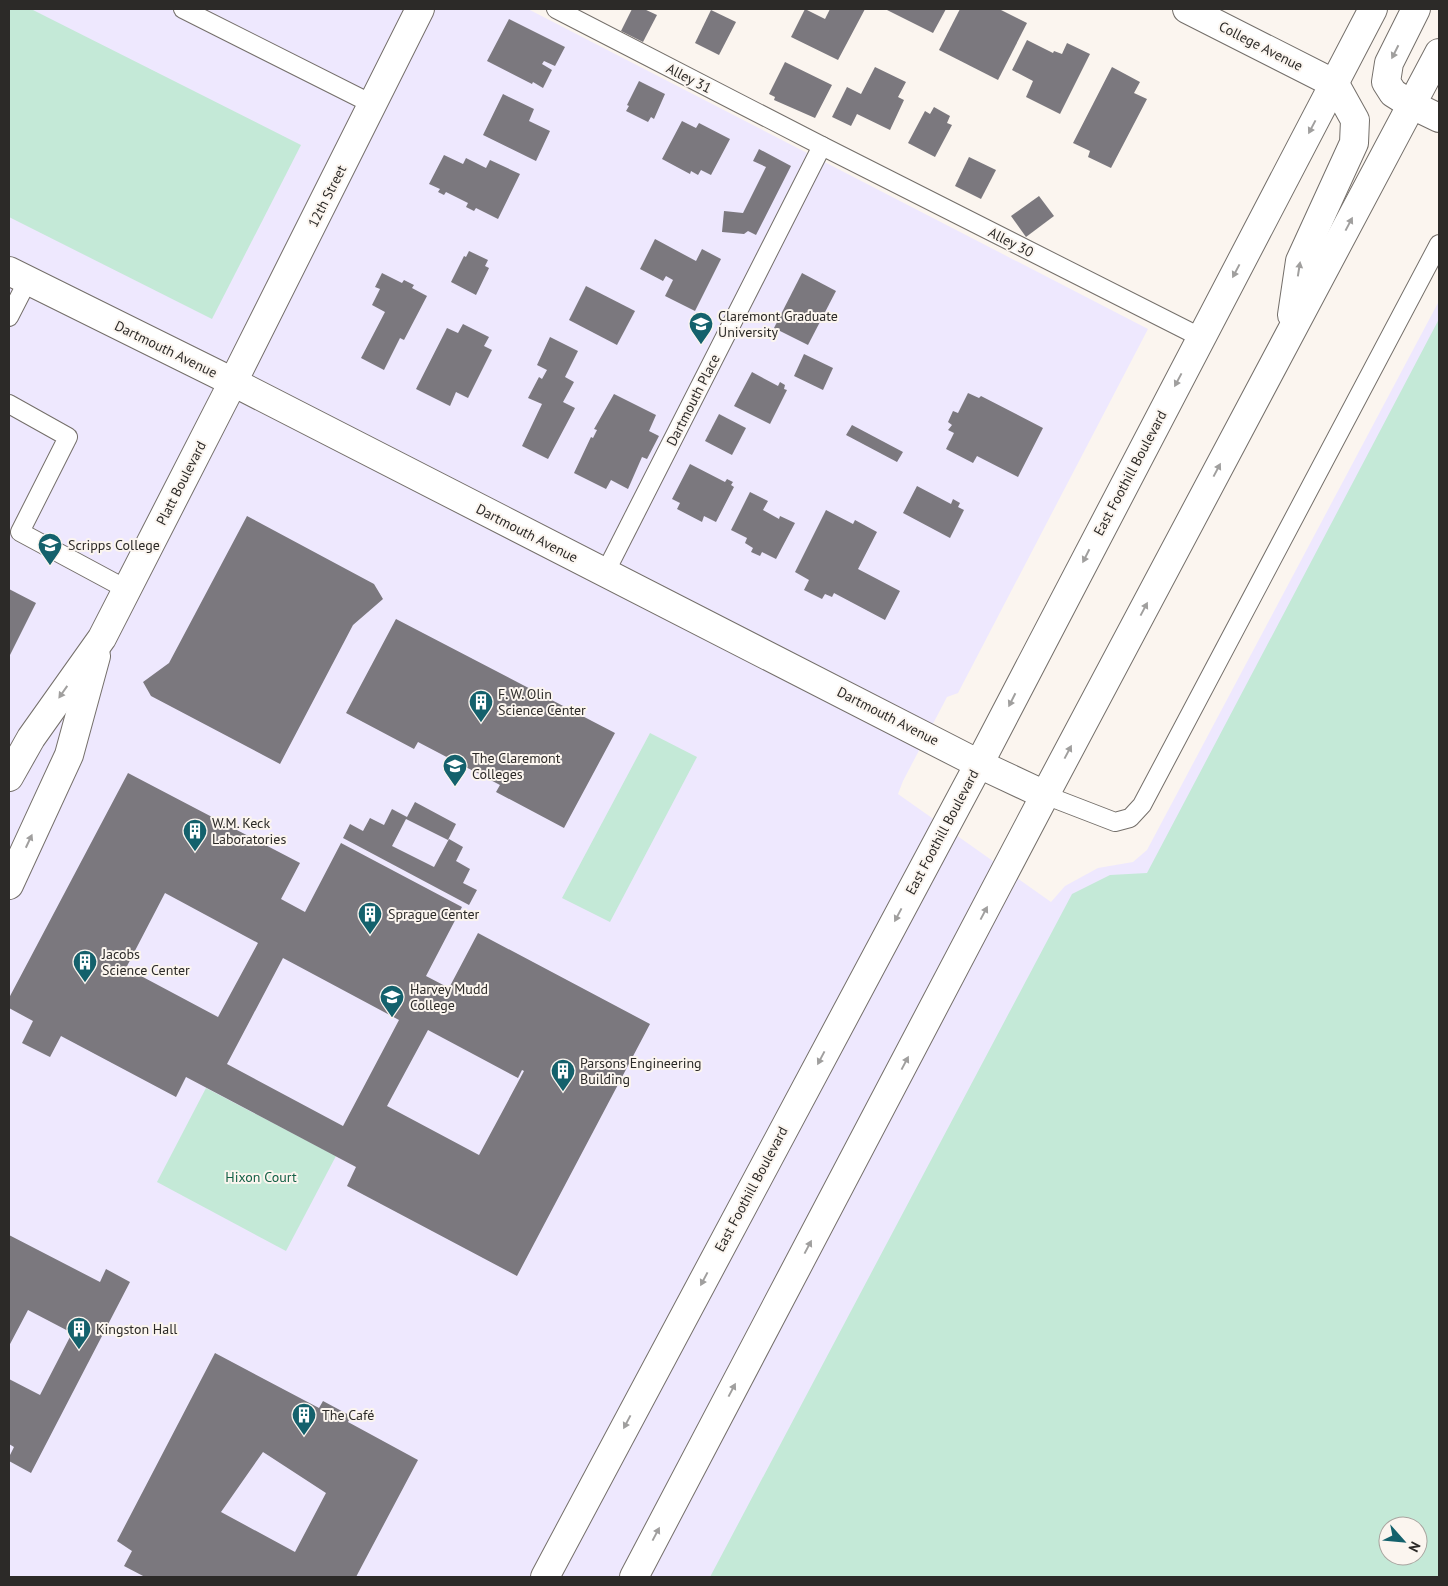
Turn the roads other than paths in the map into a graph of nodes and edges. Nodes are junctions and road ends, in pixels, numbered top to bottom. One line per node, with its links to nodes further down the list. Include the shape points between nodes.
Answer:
1 (183, 9): 9 (lane)
2 (420, 9): 9 (main road, 12th Street)
3 (556, 9): 12 (lane, Alley 31)
4 (1187, 9): 8 (main road, College Avenue)
5 (1373, 9): 8 (main road, East Foothill Boulevard)
6 (1416, 9): 10 (main road, one-way to 10, via 1389,63 1386,82 1393,93)
7 (1439, 53): 10 (main road)
8 (1335, 84): 16 (main road, one-way to 8, via 1300,261 1354,143 1355,120); 17 (main road, East Foothill Boulevard, one-way to 17)
9 (372, 104): 18 (main road, 12th Street)
10 (1412, 105): 11 (main road); 16 (main road, one-way to 10)
11 (1439, 118)
12 (822, 146): 17 (lane, Alley 30); 20 (lane, Dartmouth Place)
13 (1439, 244): 25 (lane, via 1142,805 1130,818 1115,822)
14 (18, 275): 15 (lane); 18 (main road, Dartmouth Avenue)
15 (9, 317)
16 (1289, 335): 25 (main road, one-way to 16)
17 (1200, 337): 23 (main road, East Foothill Boulevard, one-way to 23)
18 (233, 382): 20 (main road, Dartmouth Avenue); 21 (main road, Platt Boulevard)
19 (9, 404): 21 (lane, via 68,436 20,532)
20 (605, 573): 23 (main road, Dartmouth Avenue)
21 (126, 589): 22 (main road, Platt Boulevard)
22 (102, 638): 24 (main road, Platt Boulevard, one-way to 24, via 31,738); 26 (main road, Platt Boulevard, one-way to 22, via 69,755)
23 (979, 764): 25 (main road, Dartmouth Avenue); 27 (main road, East Foothill Boulevard, one-way to 27)
24 (9, 777)
25 (1045, 795): 28 (main road, one-way to 25)
26 (9, 885)
27 (545, 1577)
28 (634, 1577)

